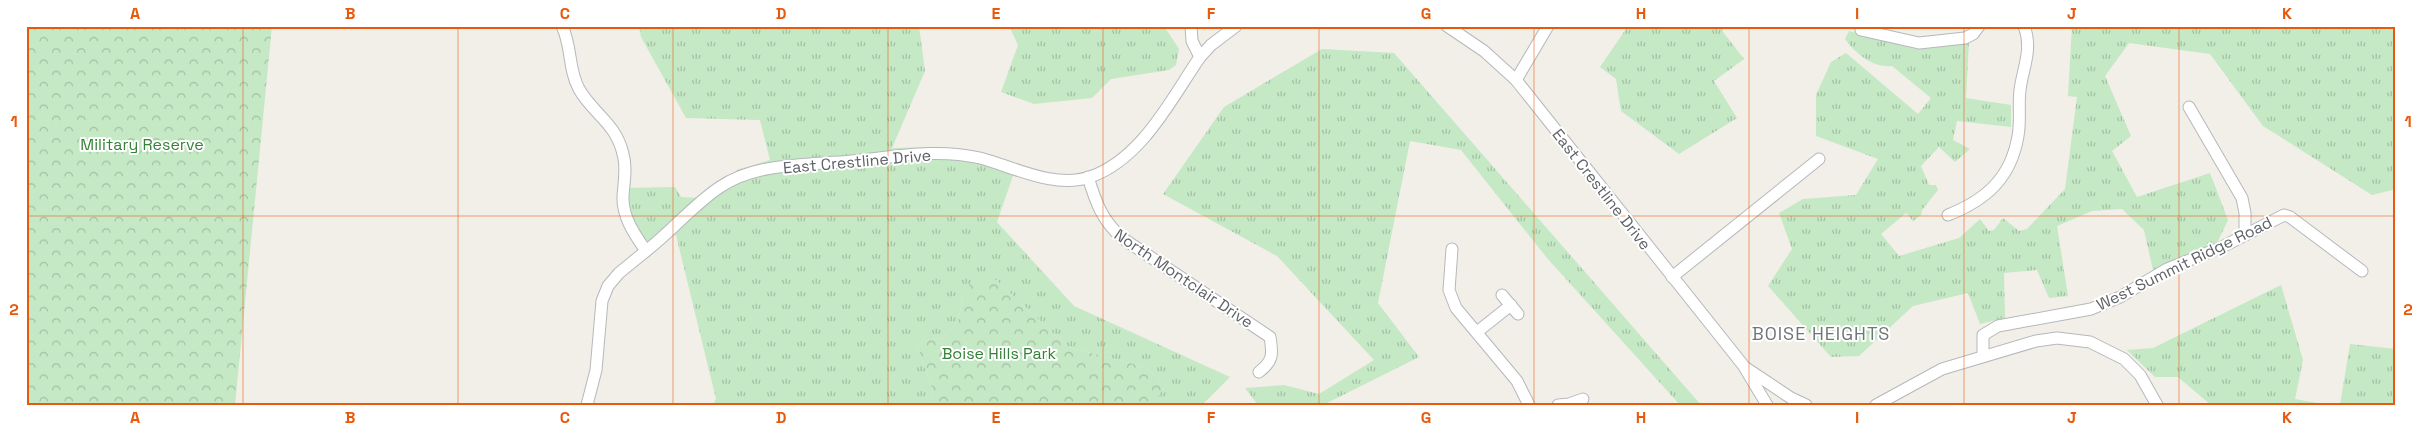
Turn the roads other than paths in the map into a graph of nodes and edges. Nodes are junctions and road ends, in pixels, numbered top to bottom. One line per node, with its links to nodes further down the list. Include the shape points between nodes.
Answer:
1 (562, 26): 17 (street, via 571,72 579,89 618,136 624,156 625,214)
2 (1191, 26): 9 (street, via 1192,41)
3 (1236, 26): 9 (street, East Crestline Drive)
4 (1447, 26): 10 (street, East Crestline Drive, via 1484,51)
5 (1548, 26): 10 (street)
6 (1979, 26): 8 (street, via 1965,38 1919,43)
7 (2024, 26): 14 (street, via 2029,47 2019,98 2018,135 2012,157 1992,190 1972,206)
8 (1861, 30)
9 (1200, 57): 13 (street, East Crestline Drive, via 1142,139 1124,157 1104,171)
10 (1516, 80): 19 (street, East Crestline Drive)
11 (2189, 107): 15 (street, via 2242,198)
12 (1819, 159): 19 (street)
13 (1088, 177): 17 (street, East Crestline Drive, via 1075,180 1048,178 979,158 945,154 897,154 779,167 739,177 720,186); 24 (street, North Montclair Drive, via 1107,225 1270,337 1270,364)
14 (1948, 215)
15 (2245, 236): 18 (street, West Summit Ridge Road, via 2278,216 2290,217); 22 (street, West Summit Ridge Road, via 2166,269 2120,298 2091,309 1990,329 1983,335)
16 (1452, 249): 21 (street, via 1449,290 1456,308)
17 (646, 252): 26 (street, East Crestline Drive, via 619,273 608,286 602,301 596,370)
18 (2362, 271)
19 (1672, 277): 23 (street, East Crestline Drive)
20 (1502, 295): 21 (street, via 1514,309)
21 (1477, 332): 27 (street, via 1517,381)
22 (1983, 356): 31 (street, via 1942,369); 32 (street, via 2056,338 2090,342 2124,359 2140,375)
23 (1743, 365): 29 (street); 30 (street)
24 (1259, 372)
25 (1583, 399): 28 (street)
26 (587, 405)
27 (1529, 405)
28 (1558, 405)
29 (1767, 405)
30 (1806, 405)
31 (1876, 405)
32 (2157, 405)

